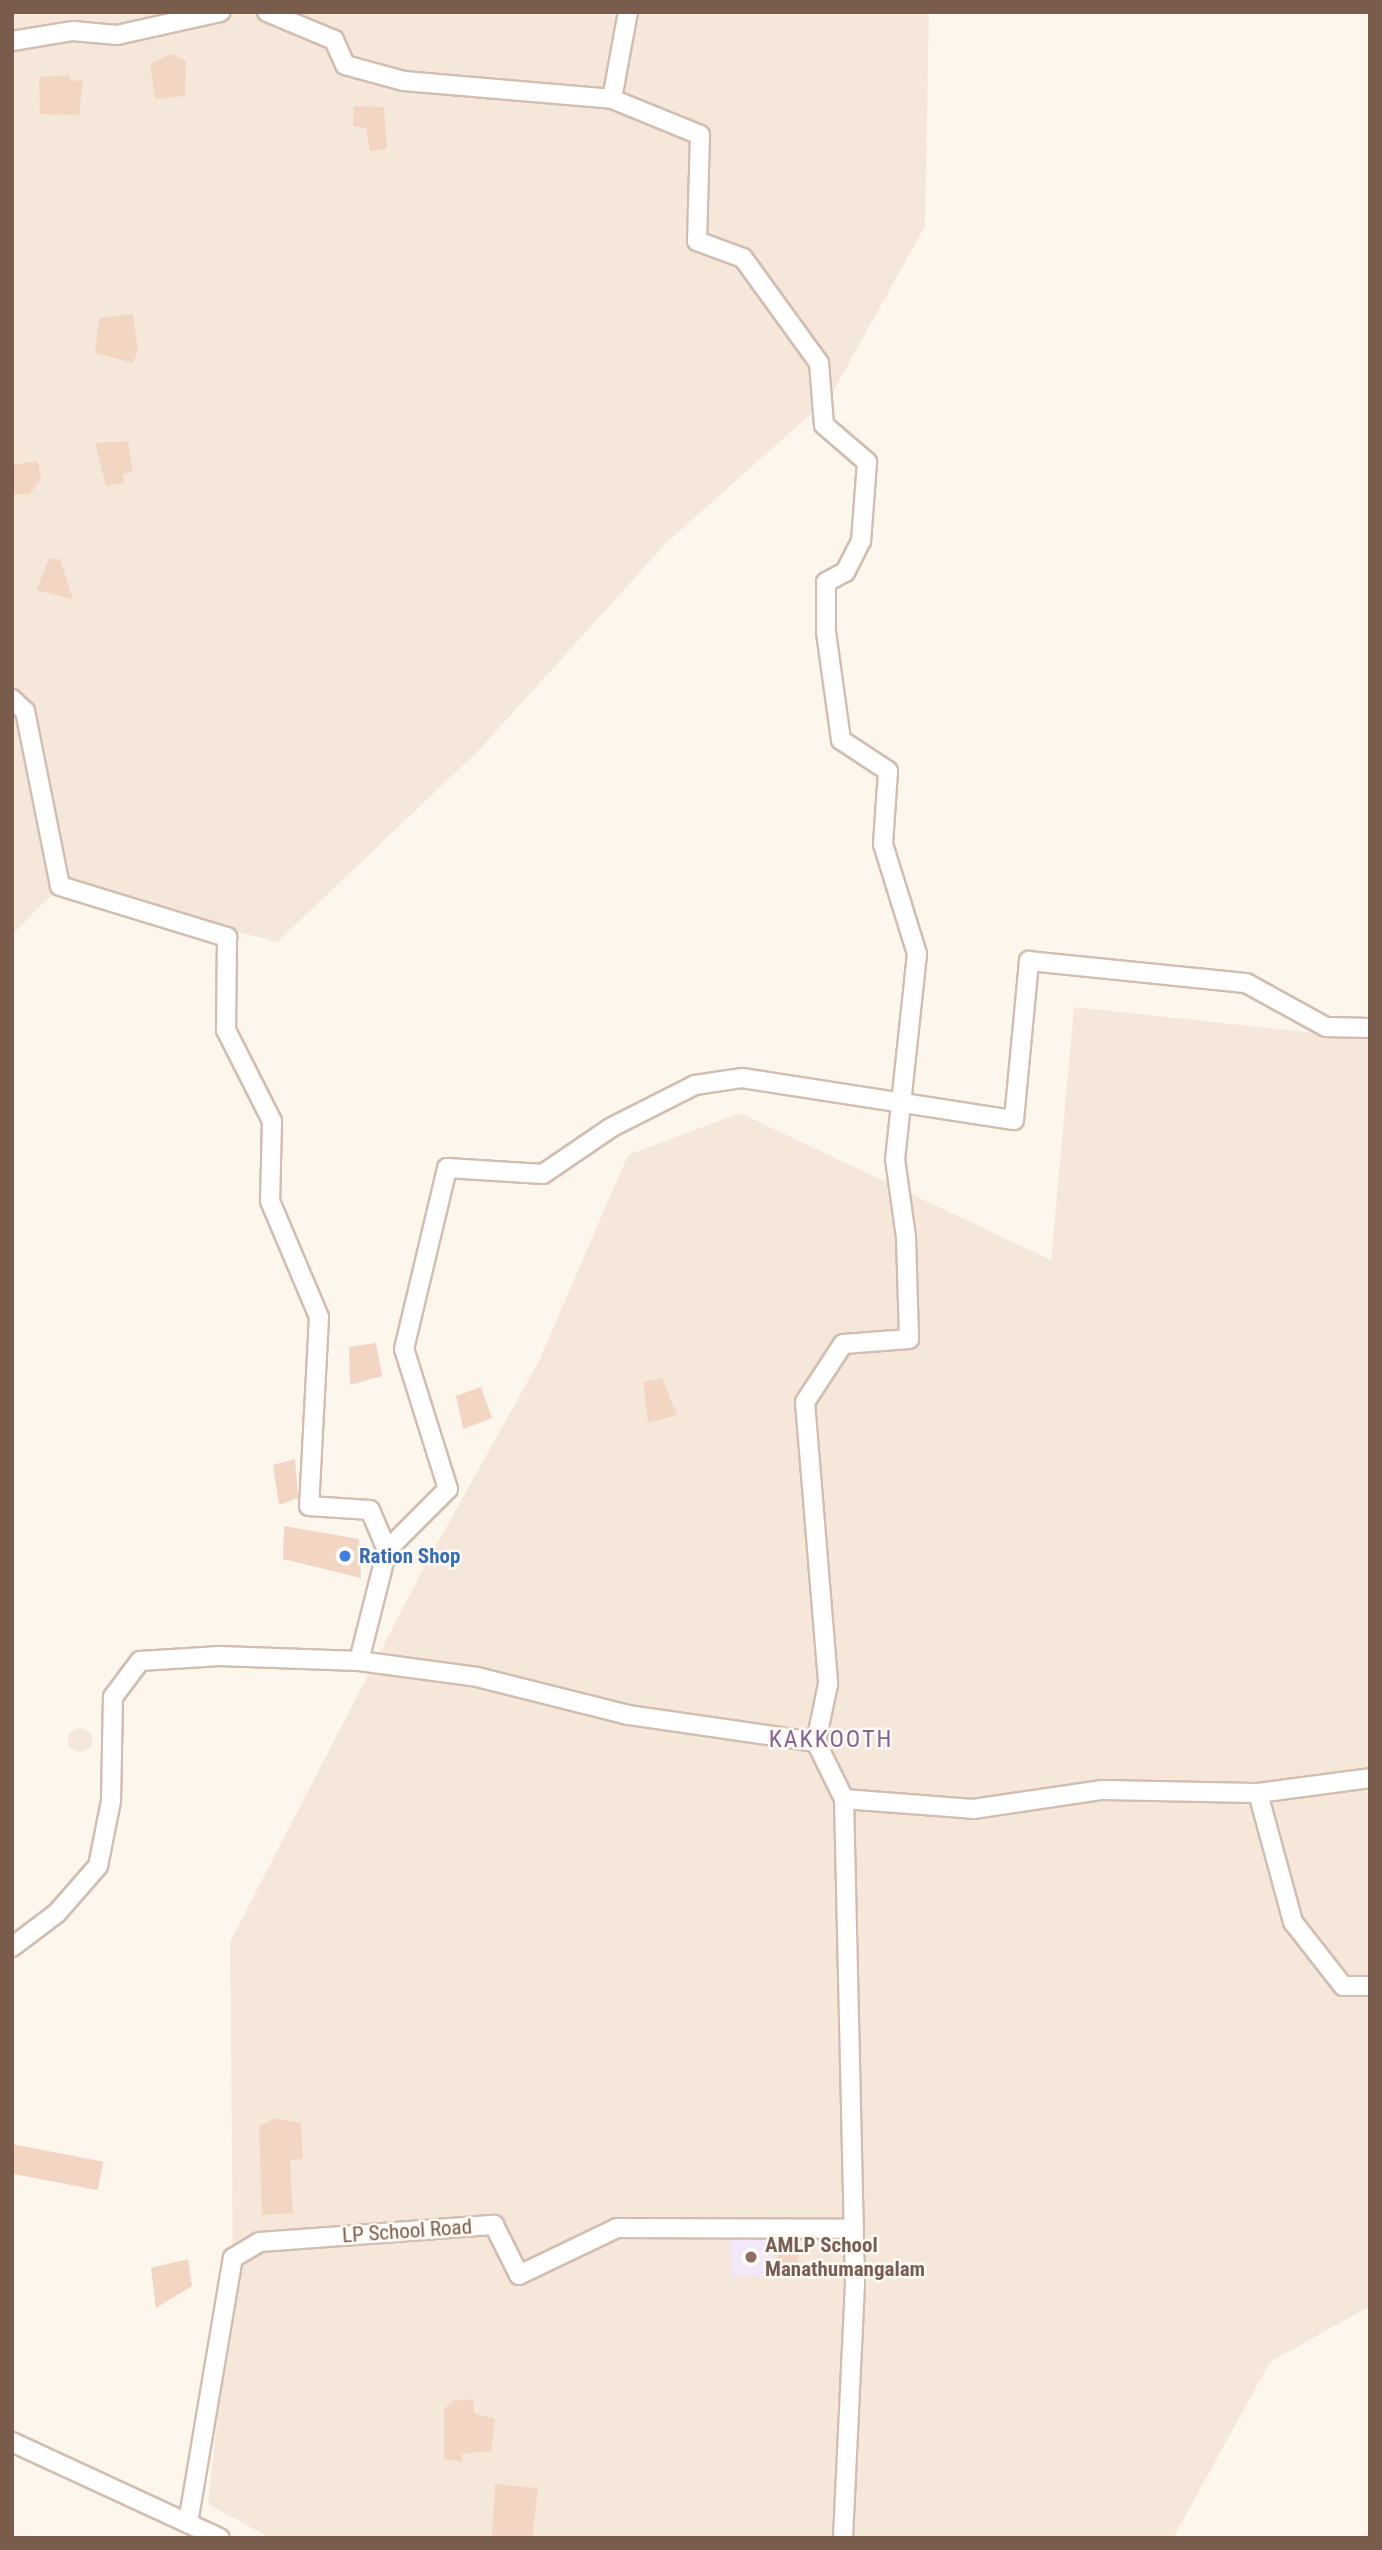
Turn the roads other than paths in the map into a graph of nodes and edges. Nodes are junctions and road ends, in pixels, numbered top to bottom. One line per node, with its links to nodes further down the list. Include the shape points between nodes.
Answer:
1 (220, 12): 4 (street, via 117,35 73,31)
2 (267, 12): 5 (street, via 334,40 345,65 404,81)
3 (628, 12): 5 (street)
4 (12, 41)
5 (612, 99): 8 (street, via 700,135 697,241 743,258 819,363 824,425 867,462 861,541 845,572 826,582 827,632 842,740 888,771 883,844 917,954)
6 (12, 699): 9 (street, via 25,711 60,886 227,937 226,1030 272,1121 270,1201 318,1317 309,1506 370,1510)
7 (1370, 1028): 8 (street, via 1326,1027 1245,983 1029,961 1014,1119)
8 (900, 1101): 9 (street, via 741,1078 695,1085 612,1127 542,1174 447,1168 404,1349 448,1489); 11 (street, via 895,1159 906,1237 909,1339 843,1344 805,1402 828,1684)
9 (387, 1550): 10 (street)
10 (359, 1661): 11 (street, via 477,1678 628,1715); 15 (street, via 220,1656 140,1661 113,1697 111,1801 98,1866 57,1913)
11 (816, 1742): 14 (street)
12 (1370, 1777): 13 (street)
13 (1258, 1793): 14 (street, via 1101,1790 973,1809); 16 (street, via 1293,1922 1343,1986)
14 (844, 1799): 17 (street)
15 (12, 1948)
16 (1370, 1986)
17 (854, 2229): 19 (street, LP School Road, via 617,2228 519,2275 494,2225 260,2242 233,2258); 21 (street)
18 (12, 2442): 19 (street)
19 (188, 2523): 20 (street)
20 (220, 2538)
21 (843, 2538)

